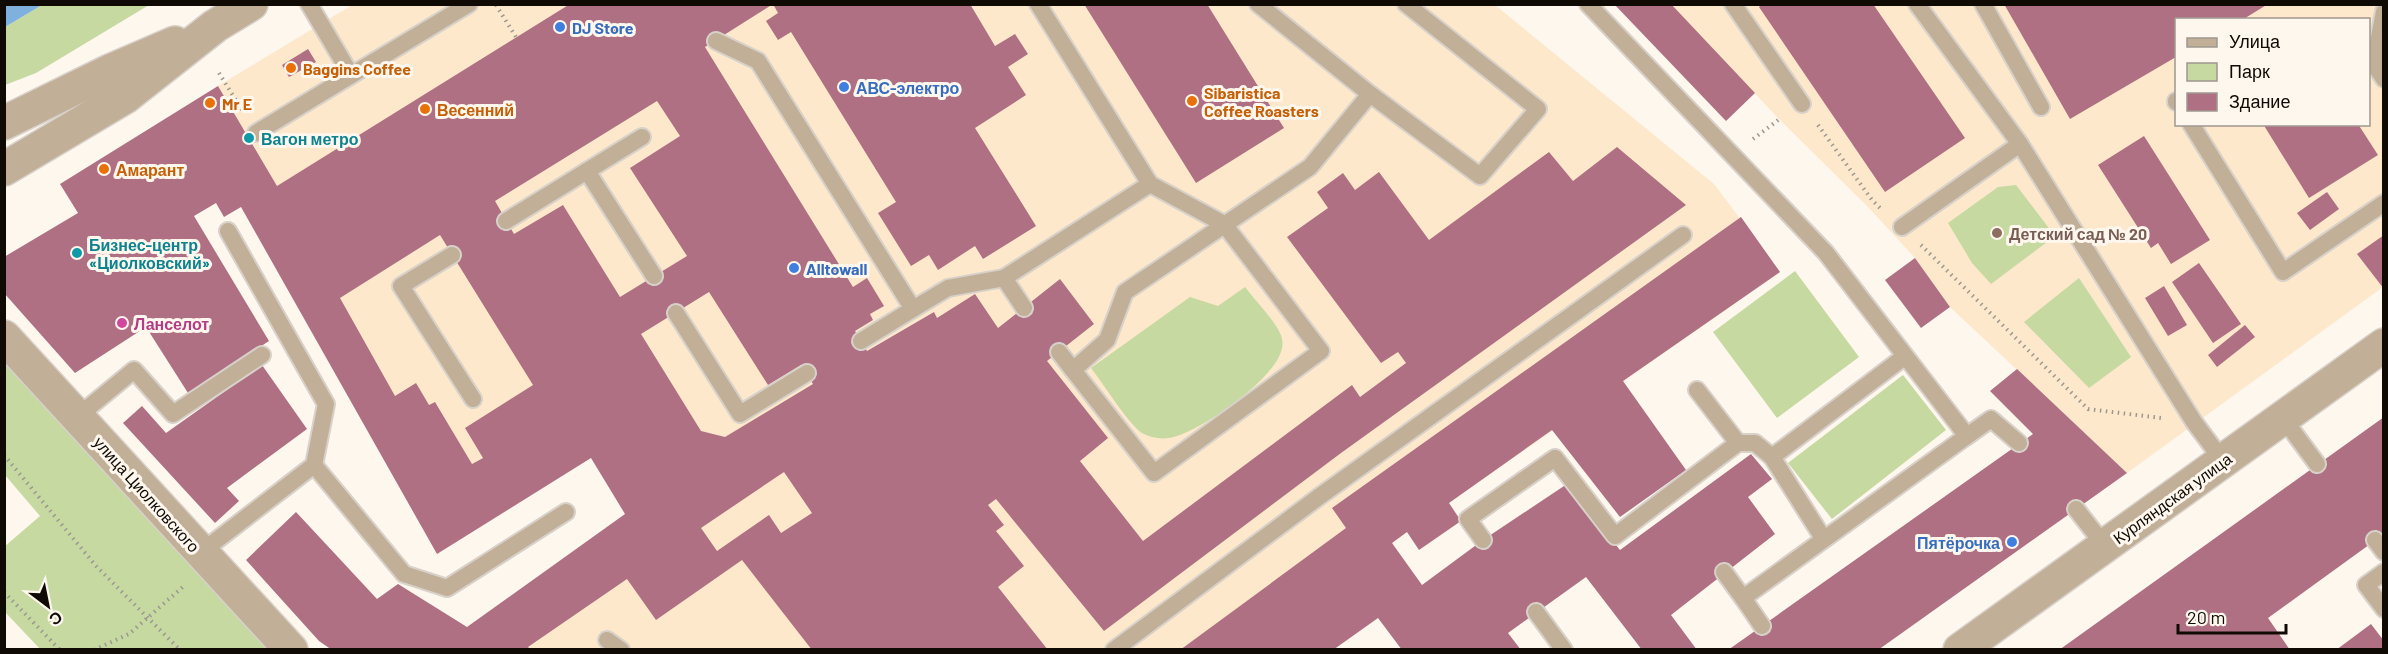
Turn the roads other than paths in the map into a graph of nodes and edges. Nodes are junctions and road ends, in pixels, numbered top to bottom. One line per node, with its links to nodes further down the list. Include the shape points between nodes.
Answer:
1 (251, 4): 12 (street)
2 (309, 4): 14 (lane)
3 (469, 4): 14 (lane)
4 (1038, 4): 26 (lane)
5 (1258, 4): 16 (lane)
6 (1406, 4): 16 (lane, via 1538,109 1480,176)
7 (1588, 4): 44 (lane, via 1826,253)
8 (1733, 4): 17 (lane)
9 (1917, 4): 23 (lane)
10 (1983, 4): 18 (lane)
11 (2384, 12): 15 (lane, via 2374,64)
12 (215, 26): 19 (street); 24 (street, via 125,97)
13 (716, 40): 37 (lane, via 758,61)
14 (351, 75): 21 (lane)
15 (2384, 79)
16 (1370, 94): 29 (lane, via 1310,167)
17 (1802, 104)
18 (2041, 107)
19 (4, 123)
20 (2192, 126): 27 (lane, via 2283,272)
21 (256, 133)
22 (642, 137): 25 (lane)
23 (2020, 144): 30 (lane); 55 (lane, via 2194,422)
24 (4, 169)
25 (587, 171): 28 (lane); 34 (lane)
26 (1150, 184): 29 (lane); 35 (lane)
27 (2384, 203)
28 (506, 221)
29 (1224, 224): 45 (lane, via 1125,292 1107,340); 45 (lane, via 1321,351 1155,473)
30 (1902, 227)
31 (228, 231): 57 (lane, via 326,404)
32 (1683, 235): 71 (lane, via 1320,496)
33 (452, 255): 48 (lane, via 401,286)
34 (654, 276)
35 (1004, 278): 36 (lane); 37 (lane, via 948,288)
36 (1024, 308)
37 (913, 309): 40 (lane)
38 (676, 313): 46 (lane, via 740,414)
39 (4, 336): 49 (street, улица Циолковского)
40 (861, 341)
41 (2384, 345): 50 (street, Курляндская улица)
42 (1059, 352): 45 (lane)
43 (262, 355): 49 (lane, via 172,414 134,370)
44 (1904, 357): 51 (lane); 54 (lane)
45 (1073, 370)
46 (807, 374)
47 (1697, 390): 52 (lane)
48 (472, 399)
49 (76, 417): 63 (street, улица Циолковского)
50 (2283, 418): 55 (street, Курляндская улица); 56 (lane)
51 (1967, 436): 53 (lane, via 1991,419); 60 (lane)
52 (1738, 443): 54 (lane, via 1755,442); 61 (lane, via 1674,501 1614,536 1555,458 1468,519)
53 (2019, 443)
54 (1772, 457): 60 (lane)
55 (2223, 461): 62 (street, Курляндская улица)
56 (2317, 464)
57 (314, 465): 59 (lane, via 404,574 447,588); 63 (lane)
58 (2076, 509): 62 (lane)
59 (566, 512)
60 (1823, 538): 66 (lane)
61 (1483, 540)
62 (2105, 546): 73 (street, Курляндская улица)
63 (195, 567): 70 (street, улица Циолковского)
64 (1724, 572): 66 (lane)
65 (2384, 572): 67 (lane, via 2366,585)
66 (1743, 598): 69 (lane)
67 (2384, 609)
68 (1536, 612): 72 (lane)
69 (1762, 626)
70 (291, 650)
71 (1114, 650)
72 (1564, 650)
73 (1960, 650)

